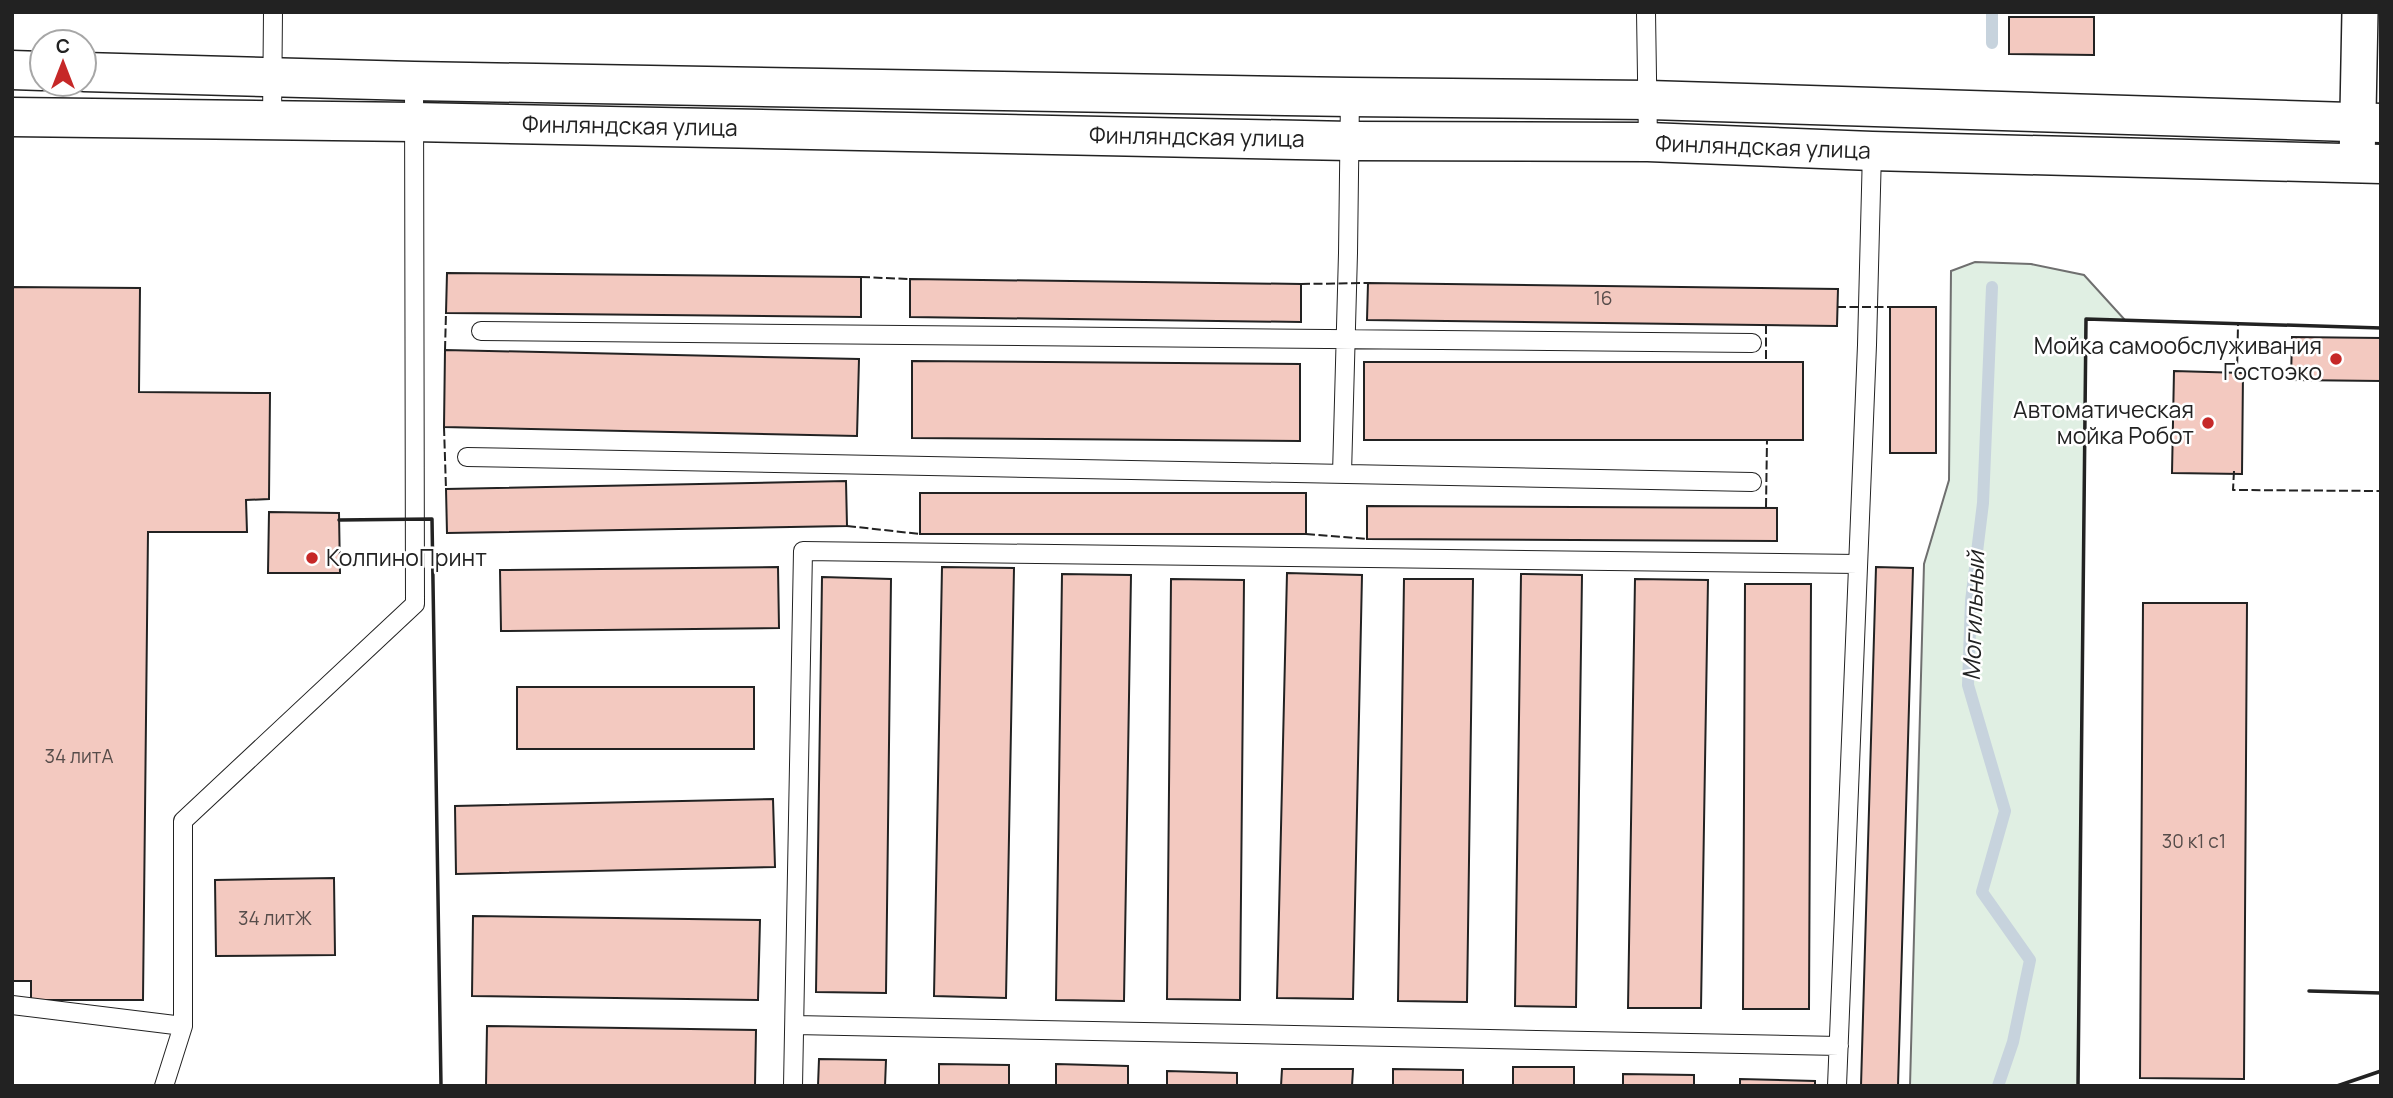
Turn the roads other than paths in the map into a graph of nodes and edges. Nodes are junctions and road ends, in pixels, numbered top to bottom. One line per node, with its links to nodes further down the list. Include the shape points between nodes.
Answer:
1 (273, 12): 5 (lane)
2 (1646, 12): 8 (lane)
3 (2360, 12): 13 (street)
4 (98, 72): 5 (street, Финляндская улица)
5 (273, 77): 6 (street, Финляндская улица); 11 (lane)
6 (414, 80): 7 (street, Финляндская улица); 12 (lane)
7 (1350, 97): 8 (street, Финляндская улица); 14 (lane)
8 (1649, 100): 9 (street, Финляндская улица); 15 (lane)
9 (1873, 107): 13 (street, Финляндская улица); 16 (street)
10 (12, 117): 11 (street, Финляндская улица)
11 (272, 120): 12 (street, Финляндская улица)
12 (413, 122): 14 (street, Финляндская улица); 27 (lane, via 415,604 183,821)
13 (2369, 122): 17 (street)
14 (1350, 141): 15 (street, Финляндская улица); 19 (lane)
15 (1648, 142): 16 (street, Финляндская улица)
16 (1872, 151): 17 (street, Финляндская улица); 24 (lane)
17 (2369, 164)
18 (481, 331): 19 (lane)
19 (1346, 340): 20 (lane); 22 (lane)
20 (1752, 343)
21 (467, 457): 22 (lane)
22 (1342, 474): 23 (lane)
23 (1752, 482)
24 (1858, 564): 26 (lane, via 803,551); 28 (lane)
25 (12, 1005): 27 (lane)
26 (795, 1025): 28 (lane); 30 (lane)
27 (183, 1026): 29 (lane)
28 (1839, 1046): 31 (lane)
29 (164, 1086)
30 (793, 1086)
31 (1838, 1086)

